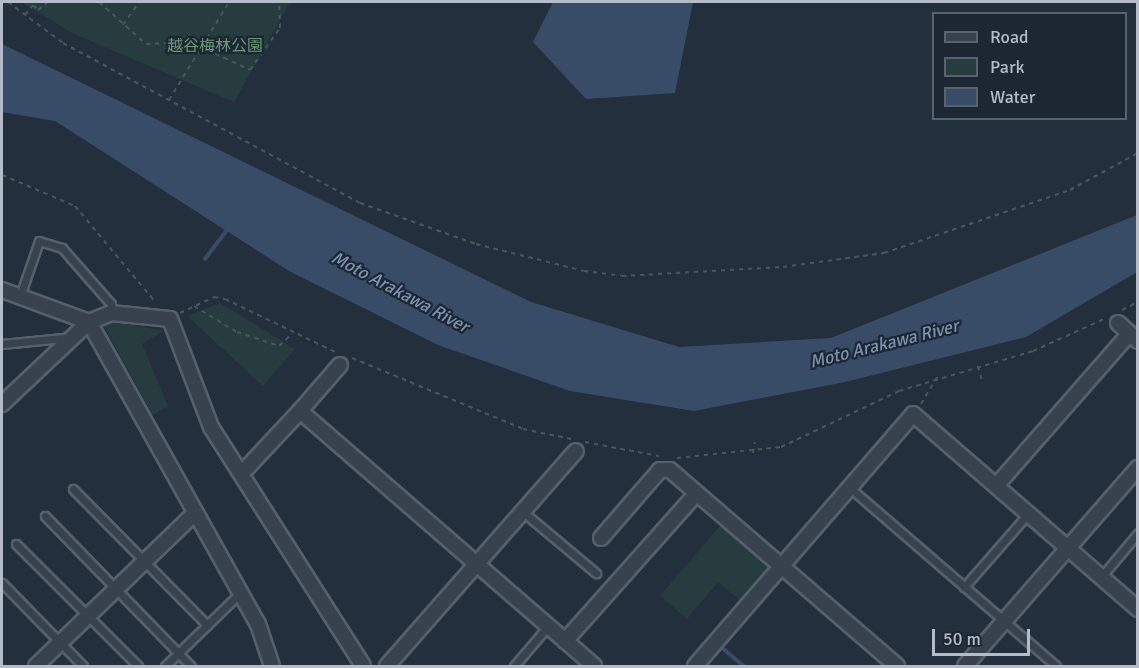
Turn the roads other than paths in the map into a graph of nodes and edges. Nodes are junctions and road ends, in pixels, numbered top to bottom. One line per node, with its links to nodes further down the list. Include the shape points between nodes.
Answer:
1 (2, 290): 2 (street)
2 (20, 296): 3 (lane, via 39,241 62,248 111,304); 4 (street)
3 (111, 313): 4 (street); 14 (street, via 170,319 211,427)
4 (88, 322): 6 (street); 20 (street)
5 (1118, 323): 7 (street)
6 (73, 338): 8 (lane); 10 (street)
7 (1133, 338): 15 (street)
8 (2, 344)
9 (340, 365): 11 (street)
10 (2, 404)
11 (300, 411): 14 (street); 28 (street)
12 (576, 451): 19 (street)
13 (1137, 468): 26 (street)
14 (243, 472): 50 (street)
15 (996, 486): 16 (street, via 913,414); 21 (street)
16 (850, 488): 29 (street); 33 (lane)
17 (73, 489): 27 (lane)
18 (698, 493): 24 (street, via 670,470 660,471); 29 (street); 41 (street)
19 (522, 511): 28 (street); 30 (lane)
20 (195, 513): 27 (street); 35 (street)
21 (1028, 514): 26 (street); 33 (lane)
22 (45, 516): 34 (lane)
23 (1137, 533): 31 (lane)
24 (601, 538)
25 (16, 544): 37 (lane)
26 (1068, 548): 31 (street); 38 (street)
27 (145, 562): 34 (street); 39 (lane)
28 (476, 564): 40 (street); 51 (street)
29 (782, 567): 54 (street); 55 (street)
30 (596, 573)
31 (1101, 577): 36 (street)
32 (2, 583): 42 (lane)
33 (964, 587): 38 (lane)
34 (116, 589): 37 (street); 43 (lane)
35 (241, 592): 39 (lane); 49 (street)
36 (1137, 609)
37 (88, 616): 42 (street); 46 (lane)
38 (1004, 621): 56 (street); 57 (lane)
39 (207, 625): 43 (lane)
40 (548, 626): 41 (street); 52 (lane)
41 (565, 641): 53 (street)
42 (60, 643): 44 (street); 45 (lane)
43 (179, 653): 47 (lane); 48 (lane)
44 (36, 666)
45 (83, 666)
46 (138, 666)
47 (165, 666)
48 (192, 666)
49 (272, 666)
50 (363, 666)
51 (387, 666)
52 (514, 666)
53 (594, 666)
54 (695, 666)
55 (897, 666)
56 (965, 666)
57 (1056, 666)

